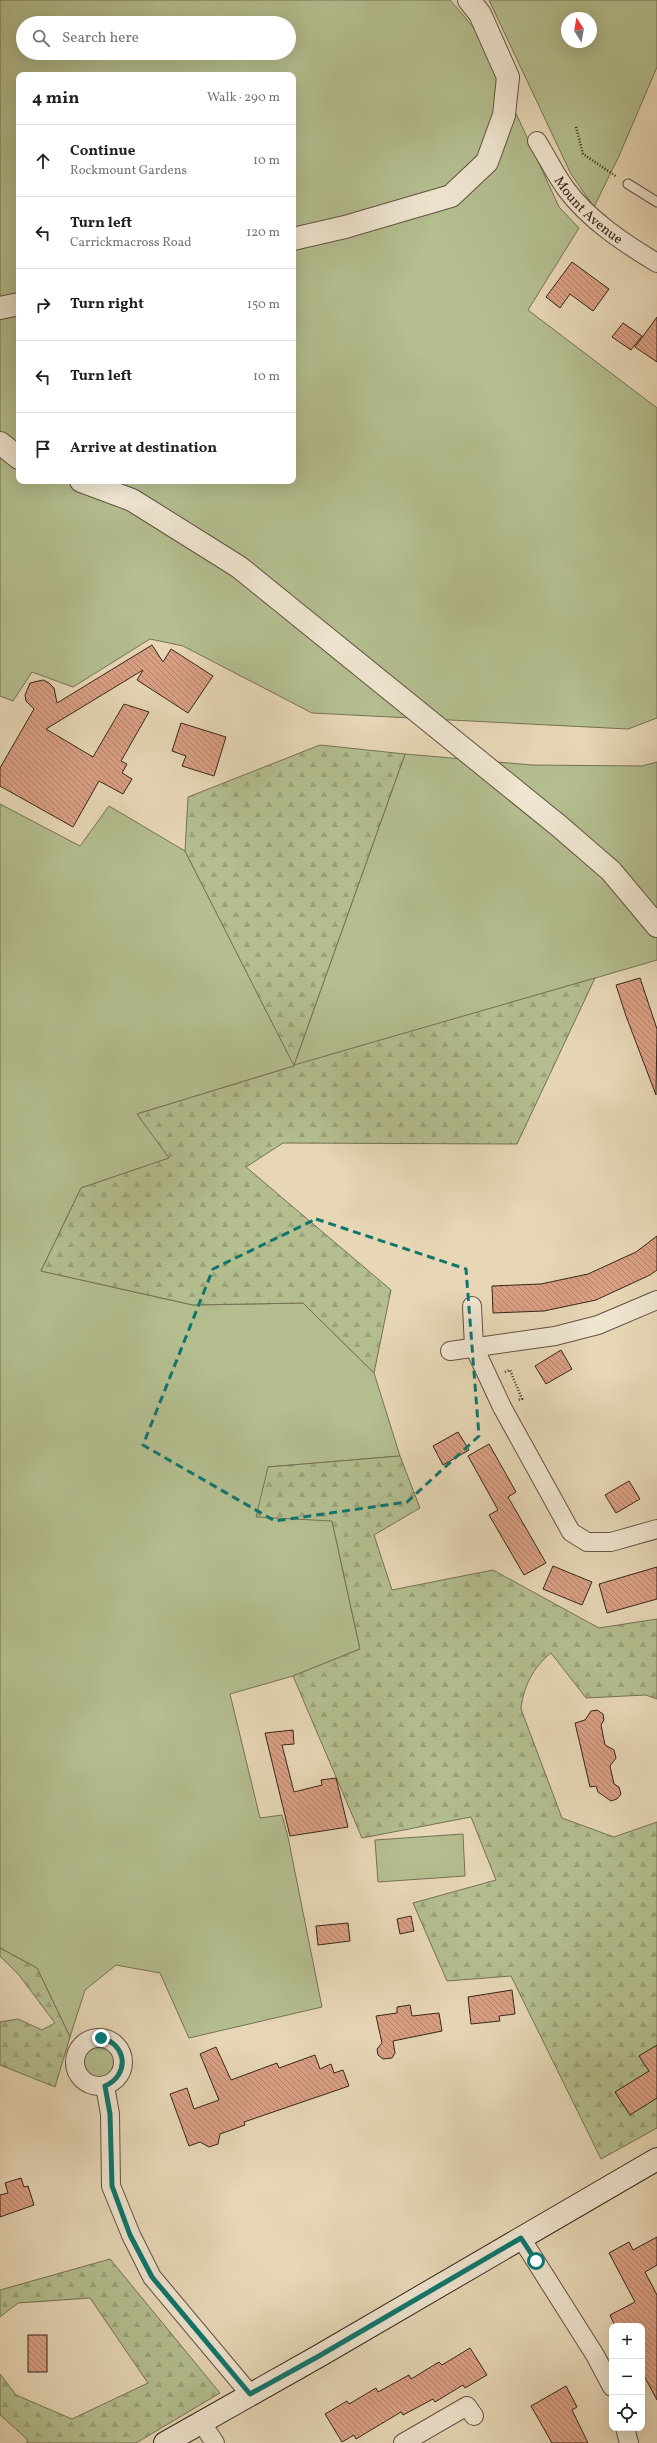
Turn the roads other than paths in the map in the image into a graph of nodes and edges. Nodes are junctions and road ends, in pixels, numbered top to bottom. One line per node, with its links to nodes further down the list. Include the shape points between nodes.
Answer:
1 (469, 0): 5 (street, via 480,14 508,77 504,115 487,162 451,196)
2 (537, 141): 6 (street, Mount Avenue, via 566,189 583,209 606,229)
3 (628, 184): 4 (lane)
4 (657, 202)
5 (296, 238)
6 (657, 263)
7 (16, 305): 8 (street)
8 (0, 308)
9 (0, 443): 10 (street)
10 (16, 456)
11 (89, 484): 12 (street, via 132,500 239,567 559,826 610,871)
12 (657, 926)
13 (657, 1300): 15 (street, via 591,1327 555,1336)
14 (472, 1306): 15 (street)
15 (474, 1347): 16 (street); 17 (street, via 502,1407 571,1532 587,1542 612,1542)
16 (450, 1351)
17 (657, 1529)
18 (105, 2086): 22 (street, via 110,2114 112,2186 130,2235 152,2277)
19 (657, 2159): 20 (street)
20 (521, 2238): 21 (street); 22 (street)
21 (609, 2381)
22 (250, 2394): 24 (street)
23 (474, 2416): 28 (street, via 467,2406)
24 (201, 2422): 26 (street); 27 (street)
25 (626, 2431): 29 (street)
26 (165, 2443)
27 (216, 2443)
28 (403, 2443)
29 (629, 2443)

